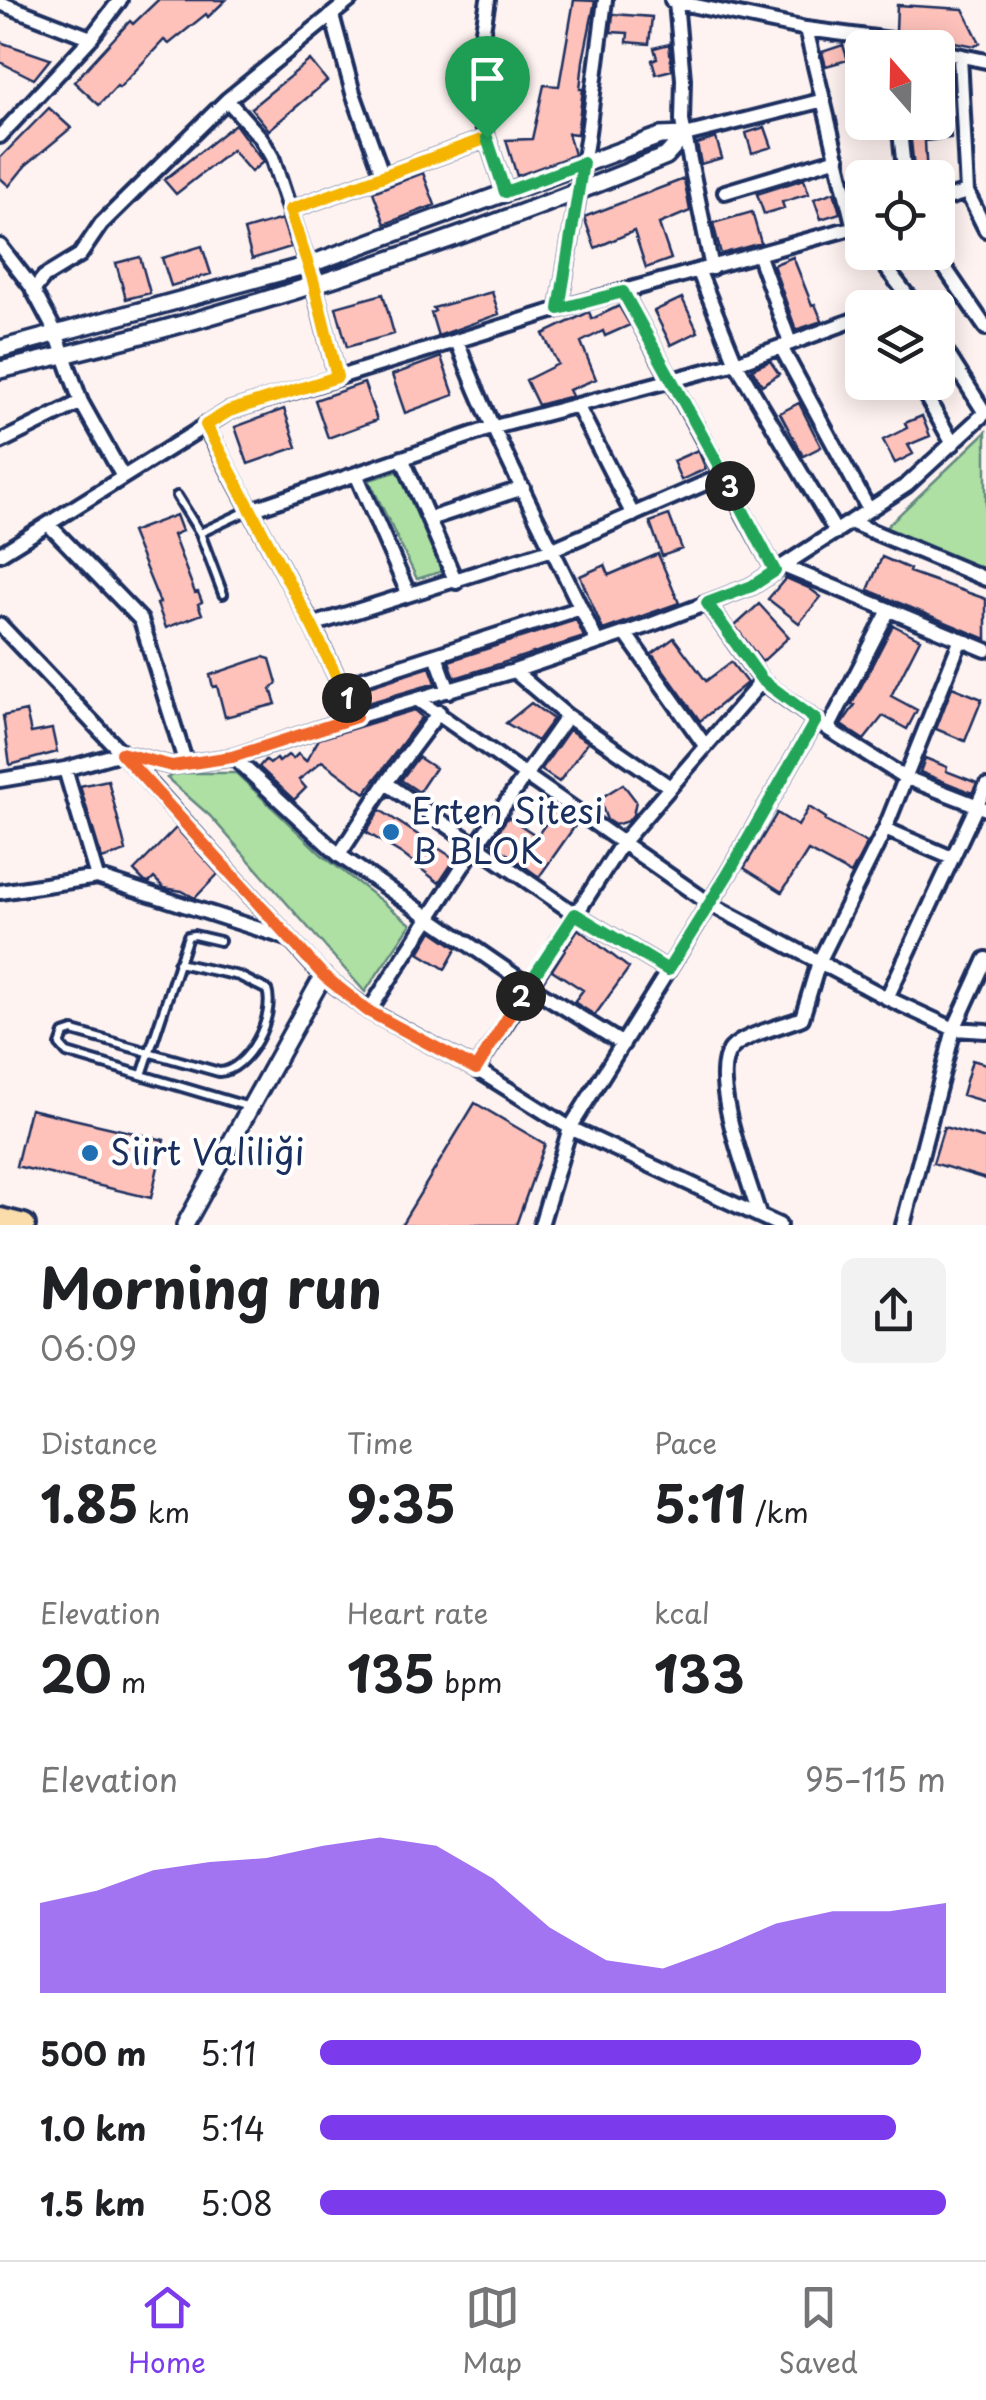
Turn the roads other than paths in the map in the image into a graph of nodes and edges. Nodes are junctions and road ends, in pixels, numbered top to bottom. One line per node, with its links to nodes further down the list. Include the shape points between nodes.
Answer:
1 (120, 0): 11 (street)
2 (350, 0): 8 (street)
3 (488, 0): 19 (street, via 480,117)
4 (605, 0): 21 (street)
5 (673, 1): 7 (street); 17 (street)
6 (0, 3): 11 (street)
7 (692, 3): 9 (street)
8 (332, 15): 15 (street); 22 (street)
9 (806, 29): 10 (street); 16 (street)
10 (845, 36)
11 (90, 38): 18 (street)
12 (955, 55): 13 (street)
13 (960, 56): 14 (street); 27 (street)
14 (986, 61)
15 (227, 100): 29 (street, via 272,157); 39 (street, via 101,224 80,255)
16 (824, 100): 17 (street); 20 (street)
17 (684, 135): 21 (street, via 660,136); 25 (street, via 666,156); 35 (street)
18 (0, 136)
19 (487, 138): 22 (street); 24 (street)
20 (838, 158): 23 (street); 26 (street)
21 (583, 163): 24 (street); 25 (street)
22 (383, 176): 29 (street)
23 (845, 181)
24 (505, 192): 34 (street)
25 (578, 192): 38 (street); 42 (street)
26 (725, 192)
27 (968, 192): 28 (street); 30 (street)
28 (955, 196)
29 (290, 210): 34 (street)
30 (986, 230)
31 (845, 234): 33 (street)
32 (0, 246): 39 (street)
33 (759, 256): 35 (street); 47 (street)
34 (308, 264): 38 (street); 45 (street)
35 (705, 270): 41 (street); 50 (street)
36 (888, 270): 40 (street)
37 (947, 270): 44 (street)
38 (314, 285): 49 (street); 53 (street)
39 (34, 290): 45 (street)
40 (904, 290)
41 (623, 292): 42 (street); 54 (street)
42 (559, 309): 46 (street)
43 (845, 323): 47 (street)
44 (986, 328)
45 (56, 332): 48 (street); 49 (street)
46 (457, 342): 53 (street); 60 (street)
47 (786, 345): 50 (street); 70 (street)
48 (0, 349)
49 (64, 356): 52 (street); 56 (street)
50 (736, 363): 54 (street); 75 (street)
51 (955, 365): 58 (street)
52 (0, 370)
53 (337, 377): 59 (street, via 229,411)
54 (671, 378): 57 (street); 66 (street)
55 (928, 400): 62 (street)
56 (82, 402): 61 (street); 65 (street)
57 (577, 404): 60 (street); 71 (street)
58 (986, 412): 62 (street)
59 (206, 425): 65 (street); 69 (street)
60 (491, 428): 63 (street); 67 (street)
61 (0, 442)
62 (953, 444): 70 (street)
63 (402, 458): 64 (street); 72 (street)
64 (356, 474): 69 (street); 83 (street)
65 (122, 475): 74 (street)
66 (724, 475): 71 (street); 79 (street)
67 (524, 488): 72 (street); 77 (street)
68 (177, 496): 76 (lane)
69 (250, 510): 76 (lane); 88 (street)
70 (869, 510): 73 (street)
71 (633, 514): 77 (street)
72 (428, 518): 81 (street)
73 (850, 522): 75 (street); 80 (street)
74 (48, 524): 78 (street); 107 (street, via 140,620)
75 (836, 532): 79 (street)
76 (200, 533): 82 (lane)
77 (553, 549): 81 (street); 85 (street)
78 (0, 554)
79 (779, 569): 84 (street); 86 (street)
80 (986, 579)
81 (456, 582): 83 (street)
82 (223, 594)
83 (408, 594): 88 (street)
84 (707, 603): 89 (street); 95 (street)
85 (581, 608): 91 (street); 93 (street)
86 (889, 610): 90 (street); 103 (street)
87 (0, 625): 105 (street)
88 (312, 626): 96 (street)
89 (625, 633): 91 (street); 104 (street)
90 (961, 639): 92 (street); 110 (street)
91 (597, 642): 94 (street)
92 (986, 650)
93 (436, 655): 96 (street); 97 (street)
94 (514, 671): 97 (street); 100 (street)
95 (762, 680): 102 (street); 104 (street)
96 (340, 686): 101 (street)
97 (449, 692): 98 (street)
98 (418, 700): 99 (street); 101 (street)
99 (438, 712): 109 (street); 112 (street)
100 (567, 716): 109 (street); 114 (street)
101 (356, 717): 106 (street)
102 (816, 720): 103 (street); 123 (street)
103 (828, 730): 110 (street)
104 (704, 744): 114 (street)
105 (121, 753): 107 (street); 108 (street); 126 (street)
106 (232, 757): 107 (street); 119 (street)
107 (186, 764)
108 (64, 769): 111 (street); 121 (street)
109 (526, 776): 117 (street); 118 (street)
110 (904, 776): 115 (street); 116 (street)
111 (0, 780)
112 (386, 783): 118 (street); 119 (street)
113 (986, 786): 115 (street)
114 (670, 787): 117 (street)
115 (981, 808): 120 (street)
116 (885, 829): 120 (street); 129 (street)
117 (622, 842): 123 (street); 124 (street)
118 (476, 847): 124 (street); 125 (street)
119 (339, 855): 125 (street)
120 (952, 858): 134 (street)
121 (97, 877): 122 (street); 126 (street)
122 (0, 892)
123 (710, 904): 129 (street); 131 (street)
124 (575, 914): 131 (street); 133 (street)
125 (430, 919): 133 (street); 135 (street)
126 (289, 938): 132 (street)
127 (220, 941): 130 (lane, via 188,936)
128 (986, 959): 136 (street)
129 (819, 962): 134 (street); 144 (street, via 802,1018 746,1038 724,1061 723,1089)
130 (178, 963): 139 (lane); 139 (lane, via 239,976 267,990 268,1014 241,1064 229,1072)
131 (668, 970): 138 (street)
132 (324, 976): 135 (street); 142 (street)
133 (528, 986): 138 (street); 140 (street)
134 (887, 998): 136 (street)
135 (368, 1011): 140 (street)
136 (954, 1029): 137 (street); 150 (street)
137 (986, 1031)
138 (623, 1044): 143 (street)
139 (148, 1052): 141 (lane); 141 (lane, via 73,1031 60,1040 66,1053)
140 (476, 1069): 143 (street)
141 (142, 1075): 142 (lane)
142 (250, 1108): 147 (street)
143 (570, 1128): 144 (street); 148 (street)
144 (759, 1216): 149 (street)
145 (0, 1219): 146 (main road)
146 (24, 1225)
147 (185, 1225)
148 (541, 1225)
149 (779, 1225)
150 (902, 1225)

